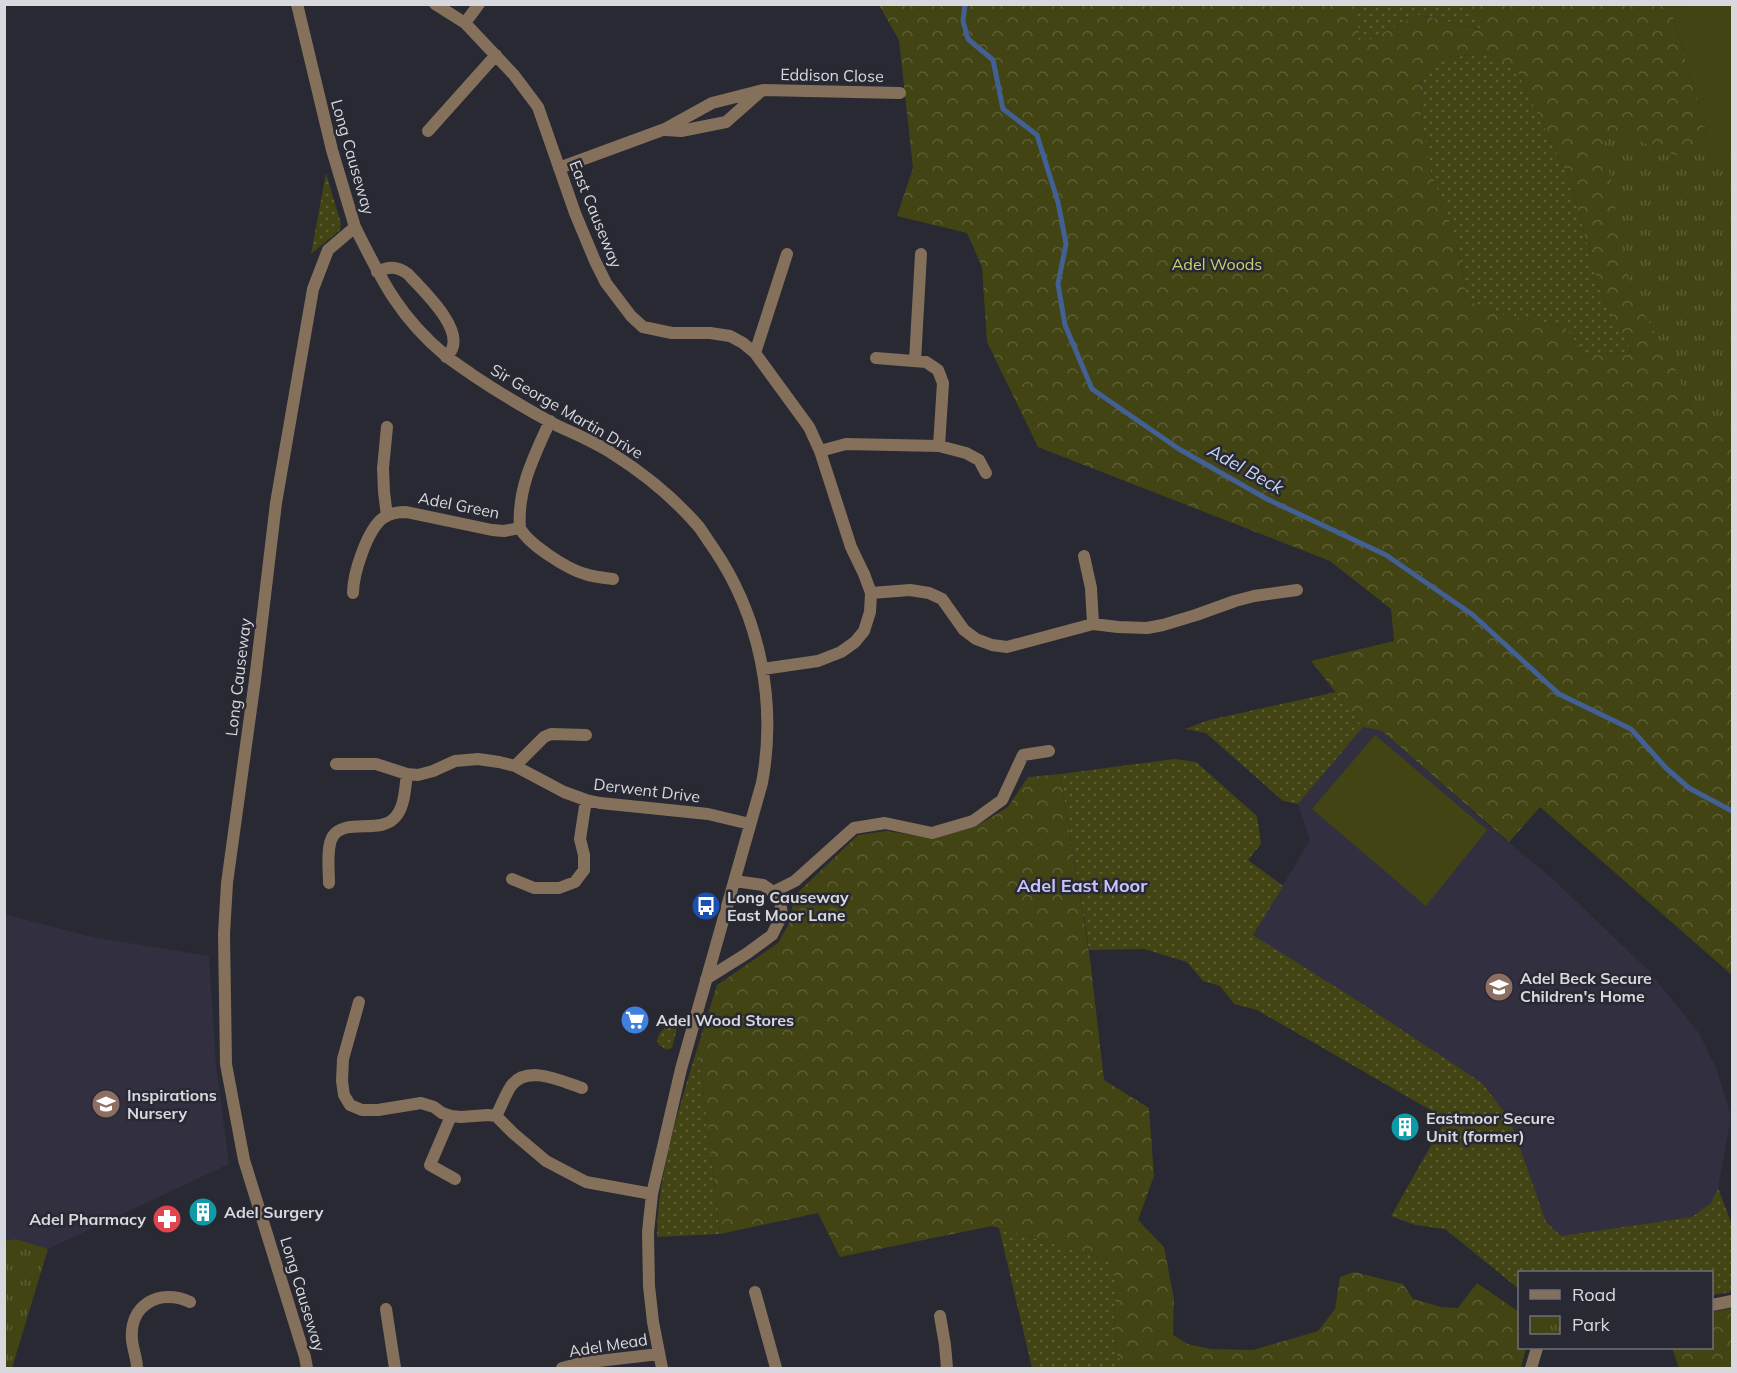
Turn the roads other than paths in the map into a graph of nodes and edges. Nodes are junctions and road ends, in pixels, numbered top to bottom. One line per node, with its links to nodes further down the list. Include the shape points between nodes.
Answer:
1 (297, 4): 11 (street, Long Causeway)
2 (435, 4): 4 (street, East Causeway)
3 (479, 4): 4 (street)
4 (465, 23): 5 (street, East Causeway)
5 (496, 55): 9 (street); 10 (street, East Causeway, via 538,107)
6 (763, 90): 7 (street, Eddison Close); 8 (street, Eddison Close, via 712,103); 8 (street, Eddison Close, via 726,122 681,131)
7 (900, 93)
8 (665, 129): 10 (street, Eddison Close)
9 (428, 131)
10 (559, 168): 15 (street, East Causeway, via 595,261 631,316 643,327 672,333 730,336)
11 (355, 227): 14 (street, Sir George Martin Drive); 61 (street, Long Causeway, via 328,250 313,289 276,503 227,883 224,934 226,1064 242,1150)
12 (787, 254): 15 (street)
13 (921, 254): 18 (street)
14 (377, 272): 16 (street, Sir George Martin Drive, via 402,312); 16 (street, via 393,266 402,269 447,319 454,340)
15 (755, 353): 22 (street, East Causeway, via 809,427)
16 (446, 357): 19 (street, Sir George Martin Drive)
17 (876, 358): 18 (street)
18 (915, 361): 21 (street, via 926,362 938,370 943,383)
19 (550, 422): 25 (street, Adel Green, via 523,487); 32 (street, Sir George Martin Drive, via 640,472 699,527 743,600)
20 (387, 427): 24 (street, via 383,468)
21 (939, 446): 22 (street, via 846,444); 23 (street, via 979,460)
22 (820, 452): 30 (street, East Causeway, via 851,547)
23 (986, 473)
24 (387, 516): 25 (street, Adel Green, via 406,512 492,530); 29 (street, via 373,530 363,552)
25 (520, 528): 27 (street, via 530,542 572,569)
26 (1084, 556): 31 (street)
27 (613, 579)
28 (1297, 590): 31 (street, via 1254,596 1148,628)
29 (353, 593)
30 (871, 593): 31 (street, via 929,592 942,599 964,630 992,645 1007,647); 32 (street, via 864,631 841,652)
31 (1093, 624)
32 (763, 669): 39 (street, Sir George Martin Drive, via 768,705 766,762)
33 (586, 735): 36 (street, via 544,737)
34 (1049, 751): 43 (street, via 1023,755 1002,800 973,821 932,833 885,823 854,828 795,881)
35 (336, 764): 37 (street, Derwent Drive, via 376,764)
36 (515, 766): 37 (street, Derwent Drive, via 478,759 455,761 418,775); 38 (street, Derwent Drive)
37 (407, 774): 42 (street, via 401,807 391,821 339,830 332,837)
38 (586, 800): 39 (street, Derwent Drive, via 708,814); 40 (street, via 580,839 584,870 575,882 559,888 534,888)
39 (750, 825): 41 (street, Sir George Martin Drive)
40 (512, 879)
41 (735, 880): 43 (street, via 763,885); 44 (street, Sir George Martin Drive)
42 (329, 883)
43 (773, 892): 44 (street, via 780,901 782,915 772,935)
44 (706, 979): 50 (street, Sir George Martin Drive)
45 (359, 1002): 47 (street, via 343,1059 344,1095 350,1105 378,1110 421,1103)
46 (582, 1088): 48 (street, via 546,1076 518,1078)
47 (451, 1116): 48 (street); 49 (street, via 430,1165)
48 (496, 1116): 50 (street, via 546,1161 586,1182)
49 (455, 1179)
50 (652, 1194): 58 (street, Sir George Martin Drive, via 648,1286)
51 (755, 1292): 65 (street)
52 (1732, 1300): 54 (street)
53 (190, 1302): 60 (street, via 172,1296 158,1298 137,1314 132,1340)
54 (1713, 1305)
55 (386, 1309): 62 (street)
56 (940, 1316): 66 (street)
57 (1536, 1349): 67 (street)
58 (659, 1354): 59 (street, Adel Mead); 64 (street, Sir George Martin Drive)
59 (581, 1366): 63 (street, Adel Mead)
60 (137, 1368)
61 (307, 1368)
62 (395, 1368)
63 (562, 1368)
64 (662, 1368)
65 (776, 1368)
66 (947, 1368)
67 (1531, 1368)

